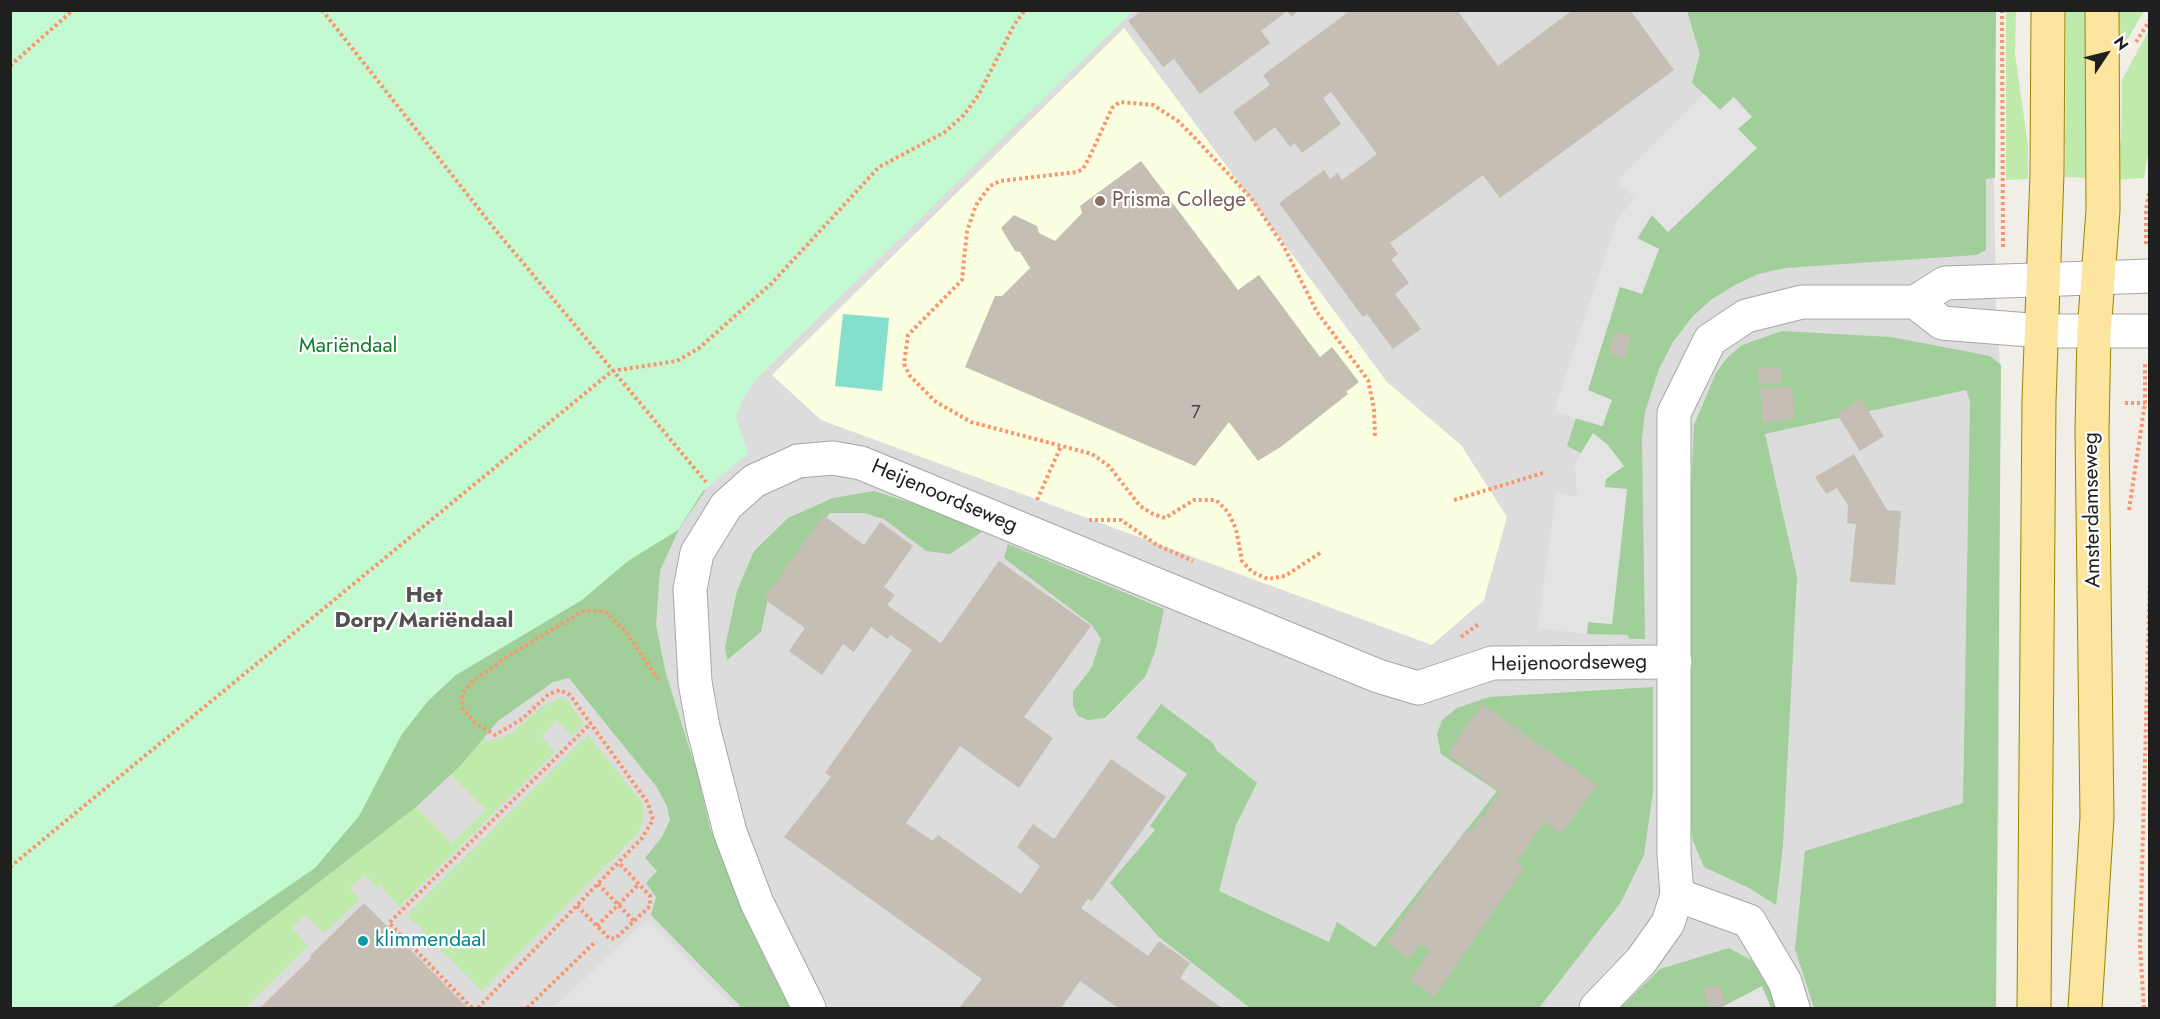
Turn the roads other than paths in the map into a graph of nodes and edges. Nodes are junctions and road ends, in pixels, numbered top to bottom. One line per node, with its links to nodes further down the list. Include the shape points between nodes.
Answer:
1 (2048, 10): 5 (main road)
2 (2102, 10): 4 (main road, Amsterdamseweg, via 2103,210)
3 (2150, 276): 4 (street)
4 (2098, 278): 5 (street); 9 (main road, Amsterdamseweg)
5 (2044, 280): 6 (street, via 1945,283); 7 (main road)
6 (1915, 302): 7 (street, via 1942,322); 10 (street, Heijenoordseweg, via 1802,302 1746,316 1710,340 1674,413)
7 (2042, 331): 9 (street); 15 (main road)
8 (2150, 331): 9 (street)
9 (2094, 332): 16 (main road, Amsterdamseweg, via 2097,817)
10 (1675, 662): 11 (street, Heijenoordseweg); 12 (street, Heijenoordseweg, via 1492,663 1419,688 1378,676 861,463 833,458 789,465 754,481 726,506 697,553 690,589 695,682 730,832 757,903)
11 (1677, 895): 13 (street, Heijenoordseweg, via 1668,922 1641,961); 14 (street, via 1749,921 1785,982)
12 (809, 1008)
13 (1596, 1008)
14 (1793, 1008)
15 (2034, 1008)
16 (2085, 1008)

